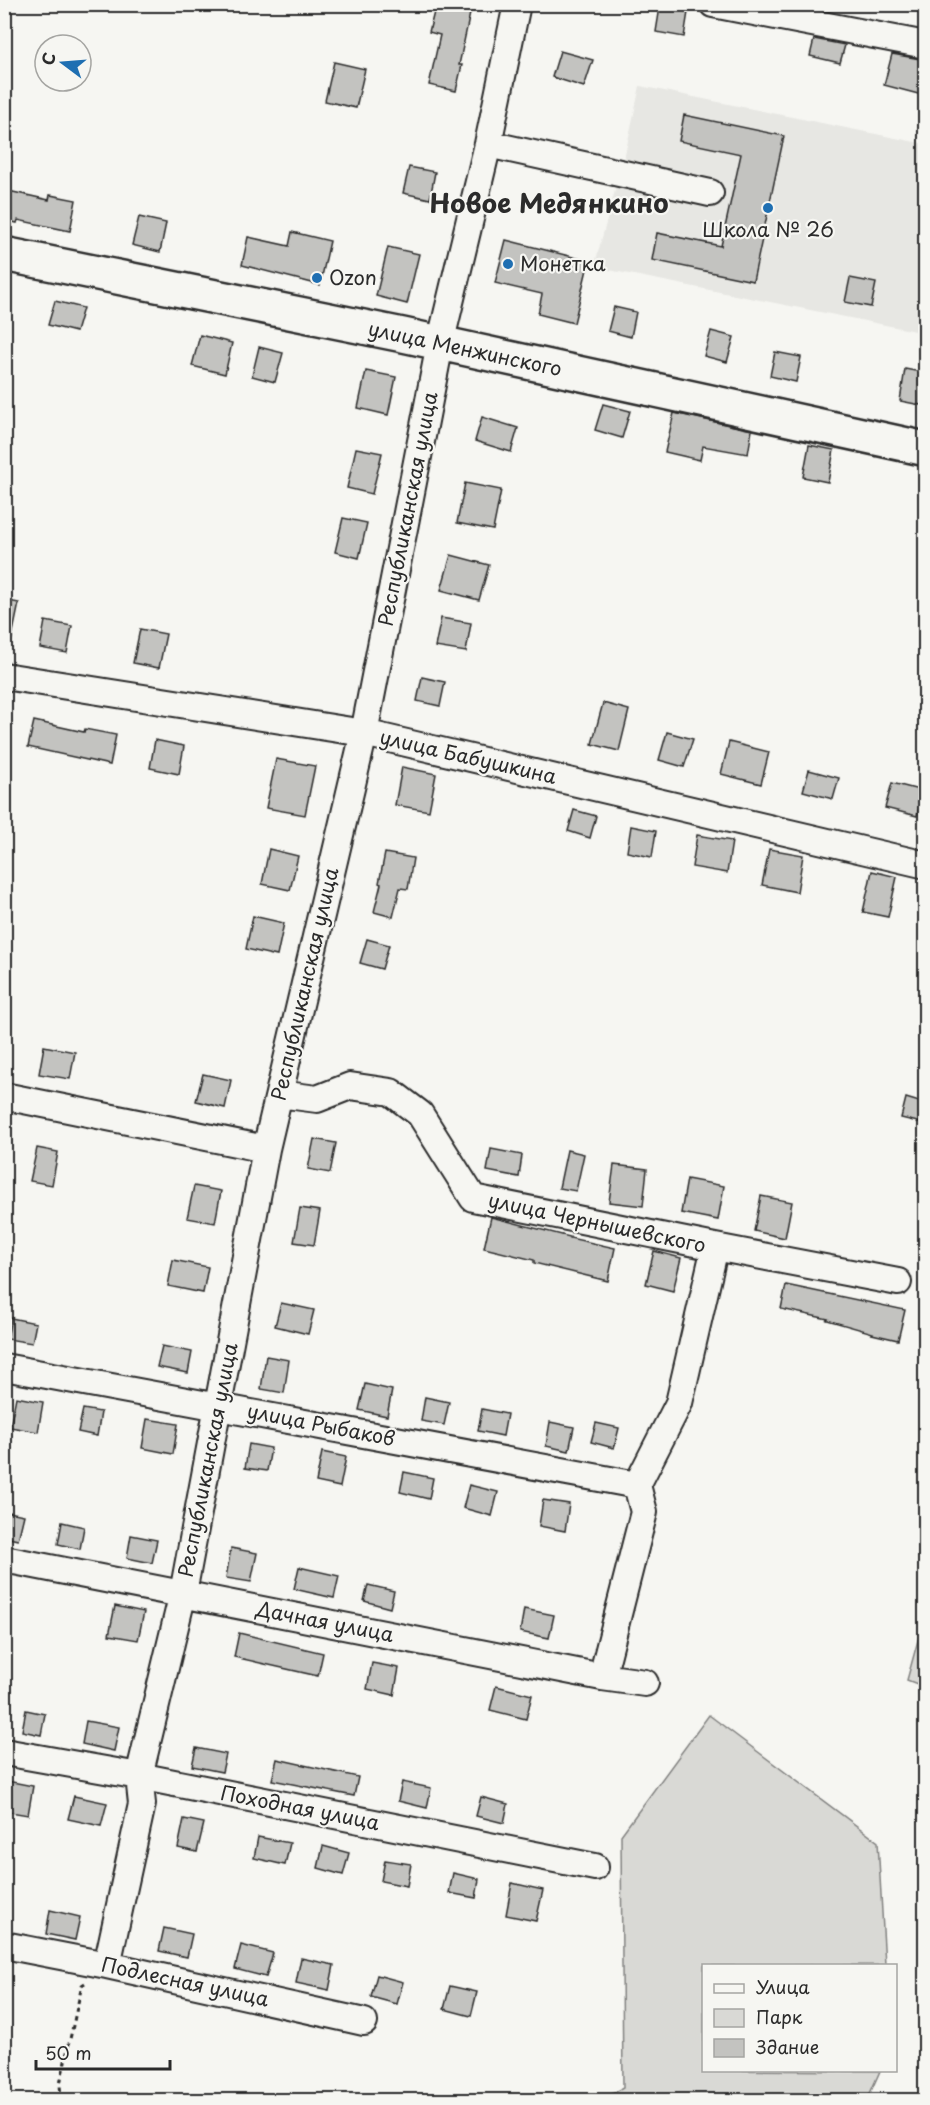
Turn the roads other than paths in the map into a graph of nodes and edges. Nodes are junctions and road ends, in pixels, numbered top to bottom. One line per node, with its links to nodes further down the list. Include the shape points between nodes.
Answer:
1 (517, 4): 4 (street, Республиканская улица)
2 (713, 4): 3 (street)
3 (926, 45)
4 (489, 144): 5 (street); 7 (street, Республиканская улица)
5 (710, 193)
6 (4, 254): 7 (main road, улица Менжинского)
7 (440, 344): 8 (main road, улица Менжинского); 10 (street, Республиканская улица)
8 (926, 449)
9 (4, 676): 10 (street, улица Бабушкина)
10 (364, 733): 11 (street, улица Бабушкина); 12 (street, Республиканская улица)
11 (926, 865)
12 (279, 1094): 14 (street, Республиканская улица); 15 (street, улица Чернышевского, via 317,1099 350,1086 391,1092 420,1114 473,1198)
13 (4, 1096): 14 (street)
14 (266, 1149): 18 (street, Республиканская улица)
15 (715, 1247): 16 (street, улица Чернышевского); 19 (street, via 679,1403)
16 (898, 1281)
17 (4, 1367): 18 (street, улица Рыбаков)
18 (219, 1406): 19 (street, улица Рыбаков); 21 (street, Республиканская улица)
19 (638, 1485): 22 (street, via 644,1512)
20 (4, 1559): 21 (street, Дачная улица)
21 (183, 1593): 22 (street, Дачная улица); 25 (street, Республиканская улица)
22 (602, 1677): 23 (street, Дачная улица)
23 (645, 1683)
24 (4, 1752): 25 (street, Походная улица)
25 (139, 1776): 26 (street, Походная улица); 28 (street, Республиканская улица, via 142,1804)
26 (595, 1867)
27 (4, 1945): 28 (street, Подлесная улица)
28 (107, 1965): 29 (street, Подлесная улица)
29 (364, 2022)

